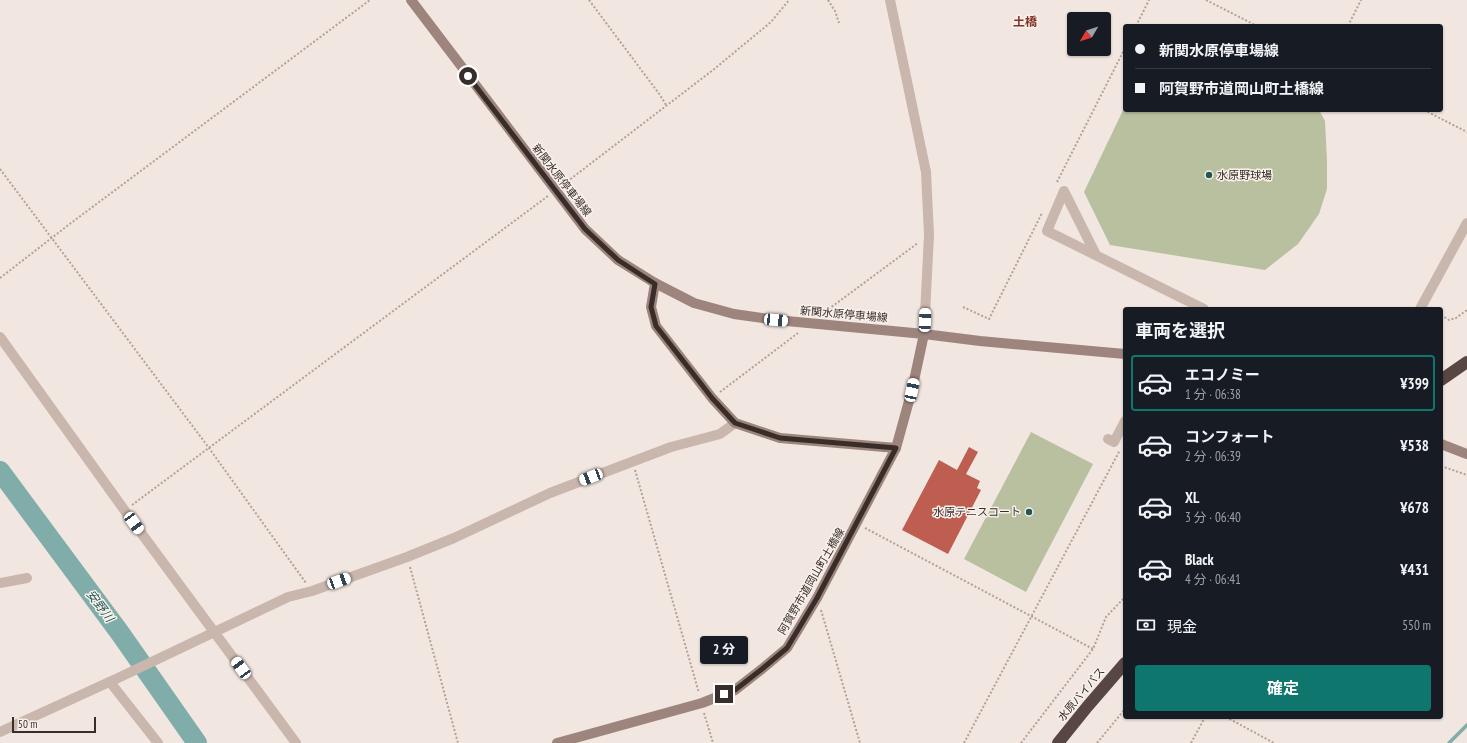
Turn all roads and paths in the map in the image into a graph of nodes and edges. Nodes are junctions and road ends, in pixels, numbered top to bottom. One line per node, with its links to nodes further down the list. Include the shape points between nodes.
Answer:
1 (370, 0): 22 (path)
2 (411, 0): 20 (street, 新関水原停車場線)
3 (589, 0): 11 (path)
4 (595, 0): 11 (path)
5 (789, 0): 16 (path, via 771,22)
6 (828, 0): 12 (path)
7 (890, 0): 30 (street, via 926,172 929,235)
8 (1149, 0): 13 (path)
9 (1206, 0): 14 (path)
10 (1361, 0): 15 (path)
11 (591, 3): 16 (path)
12 (839, 23)
13 (1137, 24)
14 (1254, 24)
15 (1349, 24)
16 (666, 105): 20 (path)
17 (1428, 112): 18 (path)
18 (1467, 132)
19 (0, 169): 22 (path)
20 (555, 191): 25 (street, 新関水原停車場線, via 585,229 618,260); 40 (path)
21 (1467, 223): 27 (street)
22 (52, 238): 24 (path); 40 (path)
23 (1096, 255): 23 (street, via 1048,231 1064,191 1082,227); 26 (street)
24 (0, 278)
25 (655, 284): 30 (street, 新関水原停車場線, via 694,303 734,314); 35 (street, via 651,307 656,326 712,398)
26 (1200, 307)
27 (1421, 307)
28 (1467, 310): 29 (path, via 1449,320)
29 (1443, 316)
30 (924, 334): 32 (street, 新関水原停車場線); 41 (street, 阿賀野市道岡山町土橋線)
31 (0, 337): 46 (street)
32 (1123, 354)
33 (1467, 362): 34 (highway)
34 (1443, 379)
35 (735, 423): 41 (street, via 780,438); 43 (street, via 720,434 671,447)
36 (1123, 425): 37 (street, via 1114,442)
37 (1108, 439)
38 (1443, 445): 42 (street)
39 (1121, 447): 54 (path)
40 (209, 448): 46 (path); 51 (path)
41 (896, 448): 47 (street, 阿賀野市道岡山町土橋線)
42 (1467, 454)
43 (633, 462): 48 (street, via 550,492 454,538); 59 (path)
44 (1443, 467): 45 (path)
45 (1467, 475)
46 (125, 511): 55 (street)
47 (857, 524): 52 (street, 阿賀野市道岡山町土橋線); 54 (path)
48 (407, 557): 51 (street); 66 (path)
49 (27, 578): 50 (street)
50 (0, 583)
51 (312, 591): 55 (street, via 288,597)
52 (817, 598): 59 (street, 阿賀野市道岡山町土橋線, via 787,648 735,690); 69 (path)
53 (1123, 599): 56 (path, via 1106,617)
54 (1032, 616): 56 (path); 70 (path)
55 (212, 632): 58 (street); 65 (street)
56 (1093, 649): 71 (path)
57 (1123, 665): 72 (highway, 水原バイパス)
58 (114, 680): 63 (street); 64 (street)
59 (702, 703): 67 (street, 阿賀野市道岡山町土橋線); 68 (path)
60 (1123, 711): 73 (path)
61 (1204, 719): 74 (path)
62 (1230, 719): 75 (path)
63 (0, 732)
64 (158, 743)
65 (296, 743)
66 (458, 743)
67 (557, 743)
68 (713, 743)
69 (860, 743)
70 (964, 743)
71 (1021, 743)
72 (1058, 743)
73 (1097, 743)
74 (1191, 743)
75 (1274, 743)

